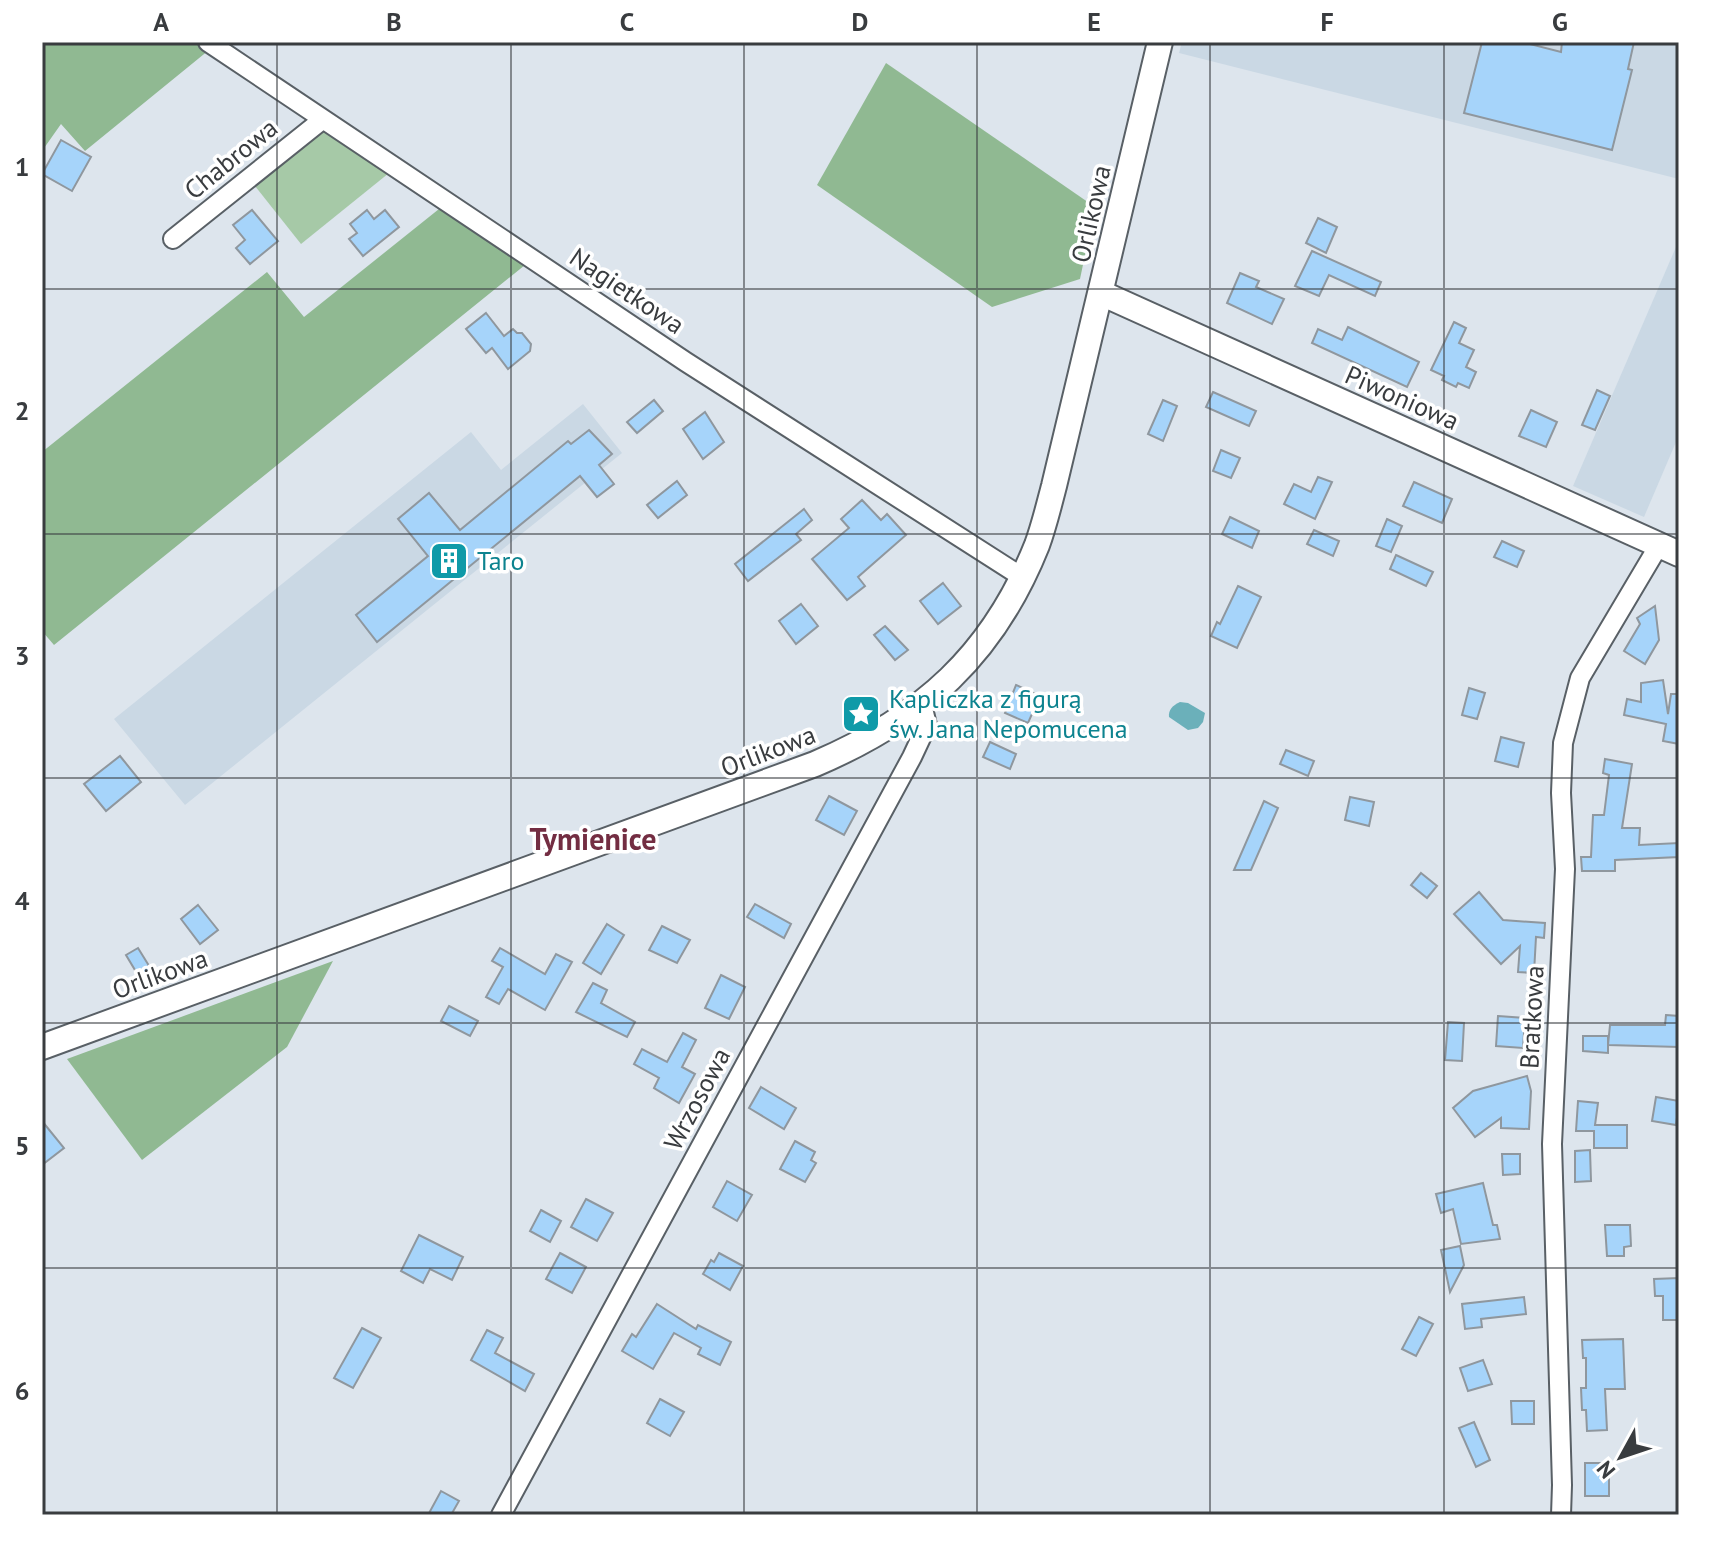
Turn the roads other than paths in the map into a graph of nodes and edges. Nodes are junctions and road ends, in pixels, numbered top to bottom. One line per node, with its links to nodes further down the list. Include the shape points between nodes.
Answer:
1 (208, 42): 3 (street, Nagietkowa)
2 (1160, 42): 5 (street, Orlikowa)
3 (322, 120): 4 (street, Chabrowa); 7 (street, Nagietkowa)
4 (173, 239)
5 (1101, 293): 6 (street, Piwoniowa); 7 (street, Orlikowa, via 1054,486)
6 (1669, 549): 11 (street, Bratkowa, via 1580,678 1563,743 1565,869 1552,1144)
7 (1022, 577): 8 (street, Orlikowa, via 1002,616 965,666)
8 (922, 704): 9 (street, Orlikowa, via 857,746 815,764); 10 (street, Wrzosowa, via 927,725 912,757)
9 (42, 1047)
10 (501, 1515)
11 (1561, 1515)

